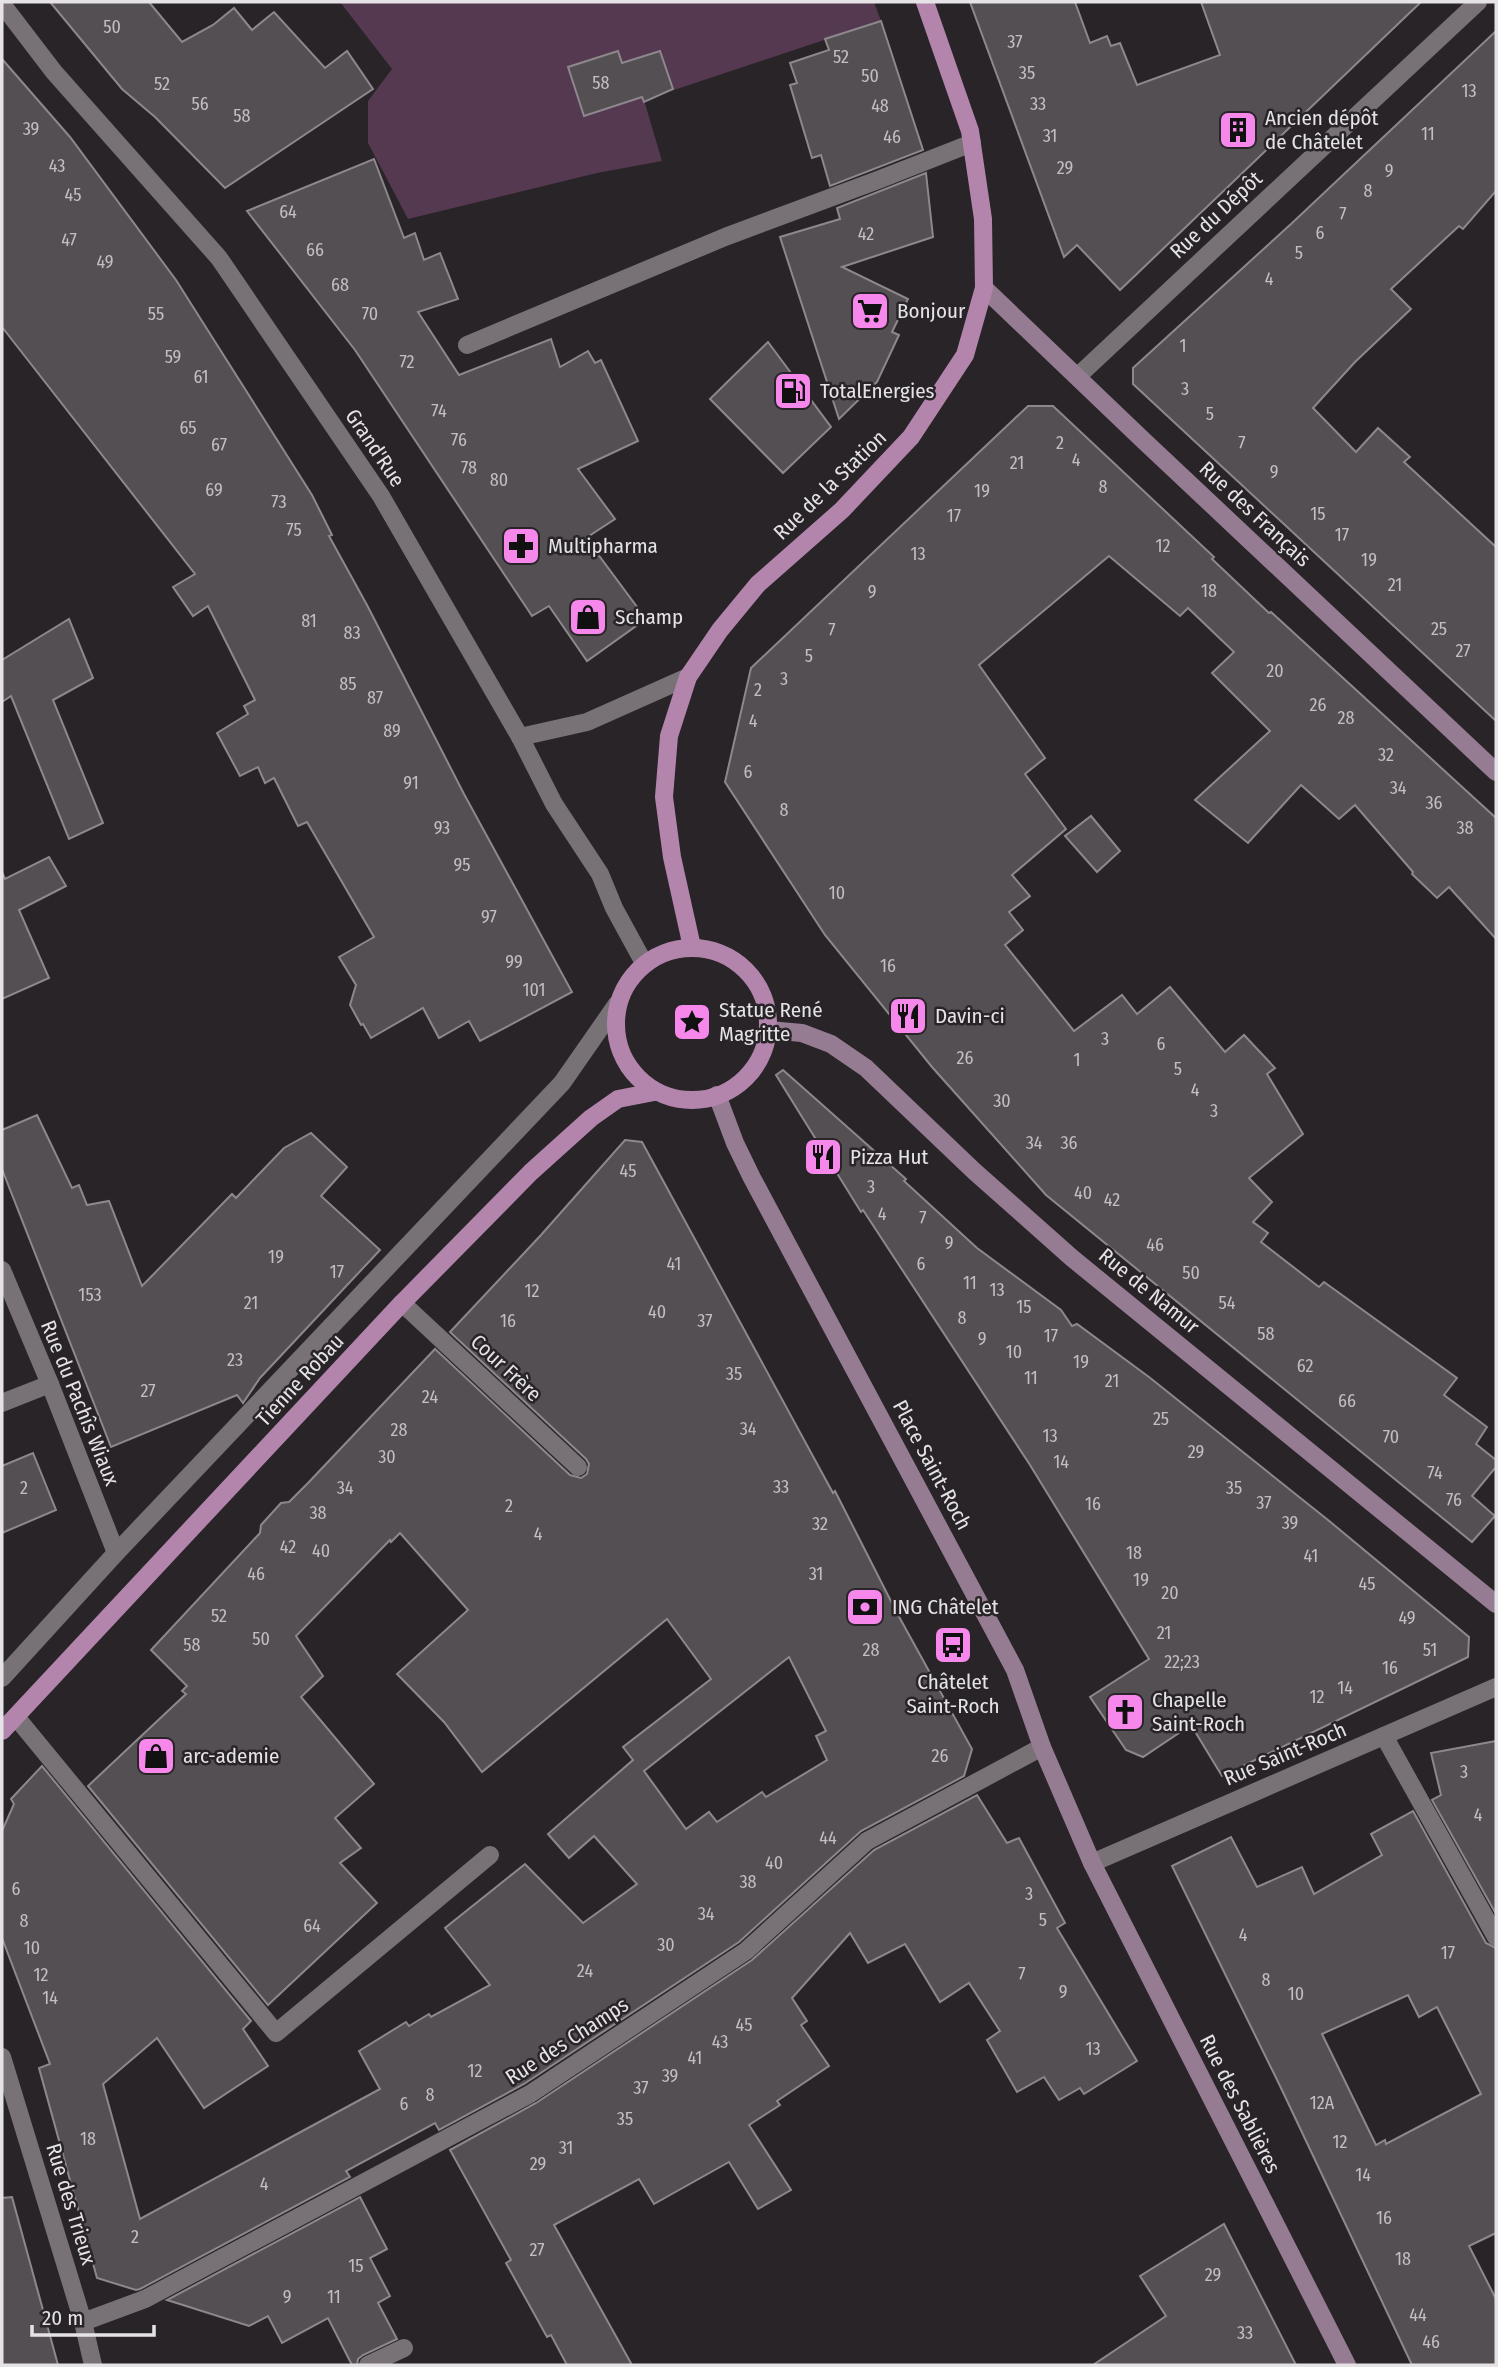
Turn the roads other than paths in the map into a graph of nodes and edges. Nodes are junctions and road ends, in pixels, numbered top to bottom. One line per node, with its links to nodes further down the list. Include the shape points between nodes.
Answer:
1 (925, 2): 4 (main road, Rue de la Station)
2 (1478, 2): 7 (street, Rue du Dépôt)
3 (2, 5): 9 (street, Grand'Rue, via 54,72 219,258 380,496)
4 (972, 143): 5 (main road, Rue de la Station, via 983,219); 6 (street, via 725,237)
5 (985, 288): 7 (main road, Rue des Français); 8 (main road, Rue de la Station, via 965,355 911,437 842,510 758,584)
6 (467, 345)
7 (1078, 376): 10 (main road, Rue des Français)
8 (688, 677): 9 (street, via 587,722); 11 (main road, Rue de la Station, via 669,736 664,797)
9 (520, 737): 12 (street, Grand'Rue, via 554,804 600,874)
10 (1496, 772)
11 (692, 947): 12 (main road, via 667,951); 14 (main road, via 717,951 739,964 756,982 767,1005)
12 (644, 963): 13 (main road, via 627,982)
13 (617, 1004): 15 (main road, via 615,1030 621,1054 635,1076); 22 (street, Tienne Robau, via 562,1083)
14 (769, 1030): 16 (main road, via 762,1055 748,1076); 23 (main road, Rue de Namur, via 802,1033 831,1044 866,1068 1072,1258)
15 (654, 1092): 16 (main road, via 679,1100); 18 (main road, Tienne Robau, via 618,1099 591,1118 530,1172)
16 (718, 1095): 29 (main road, Place Saint-Roch, via 752,1178 1015,1670)
17 (2, 1270): 19 (street, Rue du Pachîs Wiaux)
18 (402, 1303): 21 (street, Cour Frère); 26 (main road, Tienne Robau)
19 (50, 1384): 20 (street); 22 (street, Rue du Pachîs Wiaux)
20 (2, 1402)
21 (578, 1467)
22 (116, 1553): 24 (street, Tienne Robau)
23 (1496, 1604)
24 (2, 1678)
25 (1496, 1687): 28 (street, Rue Saint-Roch)
26 (16, 1717): 27 (main road, Tienne Robau); 30 (street, via 276,2034)
27 (2, 1731)
28 (1384, 1736): 31 (street, Rue Saint-Roch); 32 (street)
29 (1042, 1747): 31 (main road, Place Saint-Roch); 34 (street, Rue des Champs, via 867,1841 746,1951 530,2094 145,2299)
30 (490, 1855)
31 (1092, 1863): 38 (main road, Rue des Sablières)
32 (1496, 1937)
33 (2, 2057): 34 (street, Rue des Trieux)
34 (83, 2322): 36 (street, Rue des Trieux)
35 (404, 2348): 37 (street)
36 (93, 2365)
37 (369, 2365)
38 (1347, 2365)

